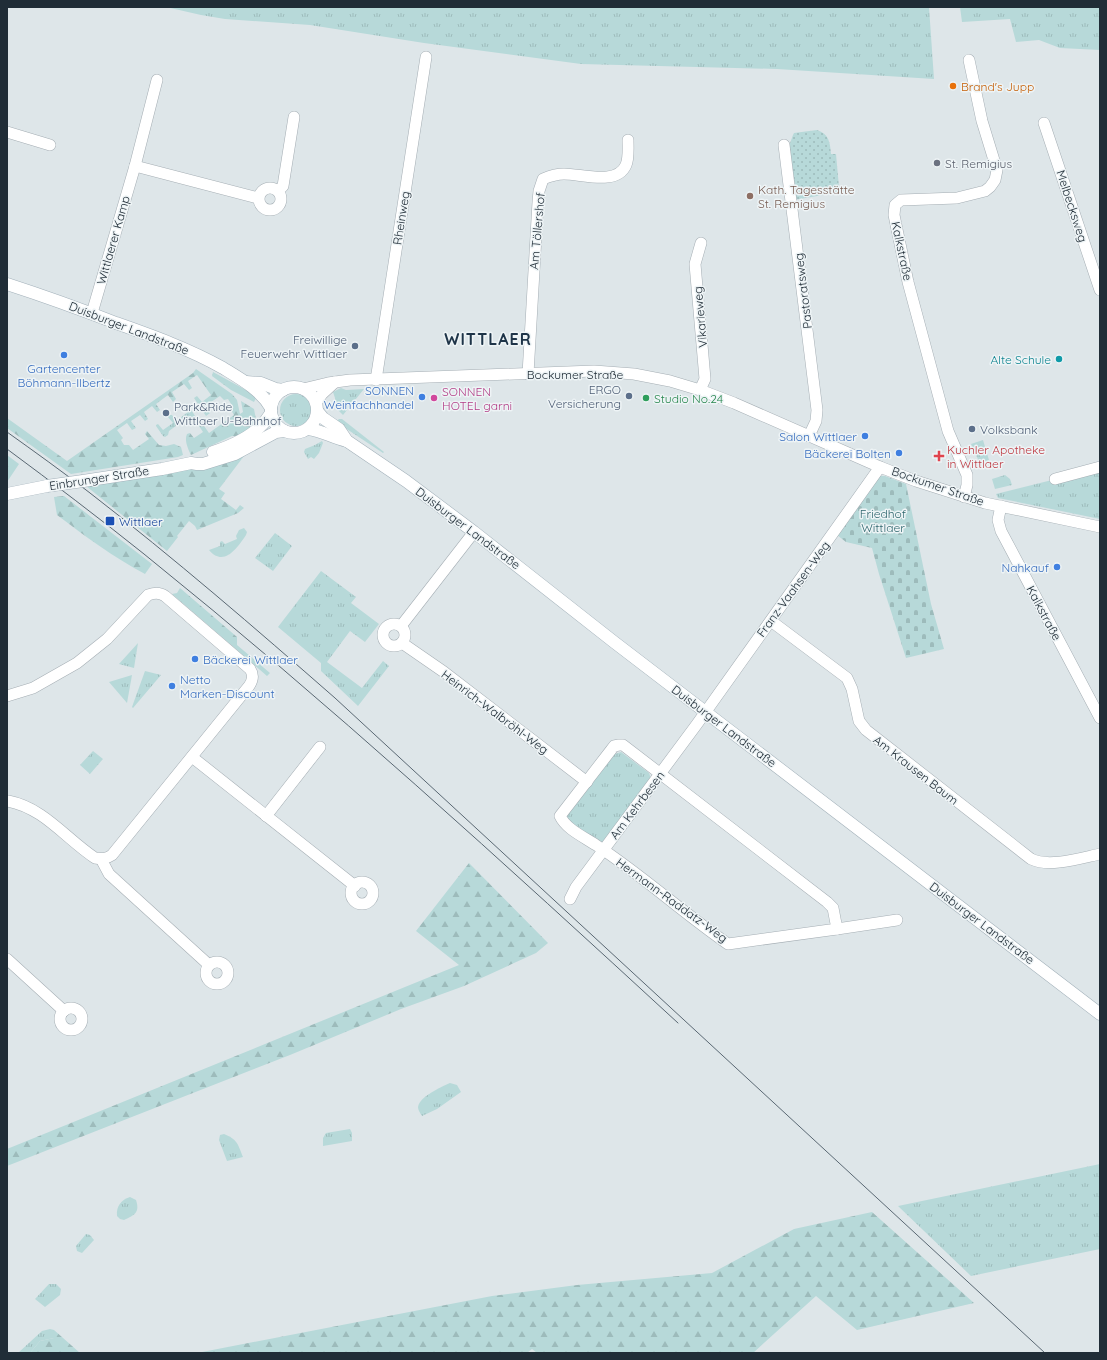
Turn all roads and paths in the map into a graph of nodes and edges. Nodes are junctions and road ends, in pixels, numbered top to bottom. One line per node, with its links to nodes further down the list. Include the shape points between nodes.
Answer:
1 (426, 57): 18 (street, Rheinweg)
2 (969, 60): 35 (street, Kalkstraße, via 982,121 997,170 995,180 989,189 975,194 956,198 901,200 896,203 894,210 908,282 948,431 967,475 968,485)
3 (157, 80): 10 (street, Wittlaerer Kamp)
4 (294, 117): 11 (street, via 283,186)
5 (1044, 123): 15 (street, Melbecksweg)
6 (7, 132): 8 (street)
7 (628, 140): 17 (street, Am Töllershof, via 627,163 616,176 608,178 563,174 543,179 538,202)
8 (50, 145)
9 (784, 145): 28 (street, Pastoratsweg, via 817,410 816,421)
10 (134, 166): 12 (street); 16 (street, Wittlaerer Kamp)
11 (278, 191): 12 (street, via 268,188 261,192); 12 (street, via 281,202 274,210 270,211 260,206)
12 (258, 198)
13 (701, 243): 23 (street, Vikarieweg, via 695,264 705,379)
14 (7, 284): 16 (main road, Duisburger Landstraße)
15 (1100, 290)
16 (92, 314): 19 (main road, Duisburger Landstraße, via 172,343)
17 (528, 374): 18 (street, Bockumer Straße); 23 (street, Bockumer Straße, via 594,371 634,374)
18 (376, 380): 20 (street, Bockumer Straße)
19 (246, 382): 22 (main road, Duisburger Landstraße, via 261,383); 25 (main road, Duisburger Landstraße, via 266,399)
20 (335, 382): 21 (street, Bockumer Straße); 24 (street, via 322,394)
21 (303, 389): 22 (main road, Duisburger Landstraße); 24 (main road, Duisburger Landstraße, via 313,396)
22 (283, 390): 25 (main road, via 276,396)
23 (700, 390): 28 (street, Bockumer Straße)
24 (317, 408): 26 (main road, via 315,420); 29 (main road, Duisburger Landstraße, via 323,418 339,429)
25 (271, 410): 27 (main road, Duisburger Landstraße, via 277,426); 30 (main road, Einbrunger Straße, via 261,426 250,436)
26 (308, 429): 27 (main road, Duisburger Landstraße, via 298,433); 29 (main road, Duisburger Landstraße, via 319,430 335,438)
27 (284, 431): 30 (main road, Einbrunger Straße, via 268,435 235,454 203,464)
28 (809, 436): 31 (street, Bockumer Straße)
29 (347, 440): 38 (main road, Duisburger Landstraße)
30 (191, 463): 34 (main road, Einbrunger Straße, bridge)
31 (880, 467): 35 (street, Bockumer Straße); 39 (street, Franz-Vaahsen-Weg)
32 (1100, 467): 33 (street)
33 (1055, 479)
34 (7, 494)
35 (964, 497): 36 (street, Bockumer Straße)
36 (1001, 506): 37 (street, Bockumer Straße); 44 (street, Kalkstraße, via 998,520 1001,531)
37 (1100, 527)
38 (474, 532): 40 (street); 43 (main road, Duisburger Landstraße)
39 (771, 621): 43 (street, Franz-Vaahsen-Weg); 52 (street, Am Krausen Baum, via 847,678 860,721 866,730 1031,859 1038,862 1057,862)
40 (401, 626): 41 (street, via 405,632); 41 (street, Heinrich-Walbröhl-Weg, via 395,623 389,625 383,634 385,641 391,646)
41 (402, 643): 48 (street, Heinrich-Walbröhl-Weg, via 444,672)
42 (7, 696): 46 (street, via 33,688 77,663 107,639 148,595 162,594 253,673 250,686)
43 (706, 712): 47 (street, Am Kehrbesen); 61 (main road, Duisburger Landstraße)
44 (1100, 718)
45 (320, 747): 50 (street)
46 (192, 757): 50 (street); 53 (street, via 112,854)
47 (660, 774): 48 (street, via 623,745 619,745 614,746); 51 (street, Am Kehrbesen); 57 (street, via 833,908)
48 (587, 782): 51 (street, via 560,816 570,828)
49 (7, 801): 53 (street, via 30,808 58,827 90,855)
50 (266, 816): 54 (street)
51 (604, 850): 55 (street, Am Kehrbesen); 57 (street, Hermann-Raddatz-Weg, via 728,944)
52 (1100, 854)
53 (101, 859): 59 (street, via 109,874)
54 (355, 886)
55 (570, 899)
56 (898, 920): 57 (street, Hermann-Raddatz-Weg)
57 (837, 928)
58 (7, 959): 60 (street)
59 (209, 965)
60 (64, 1011)
61 (1100, 1014)

